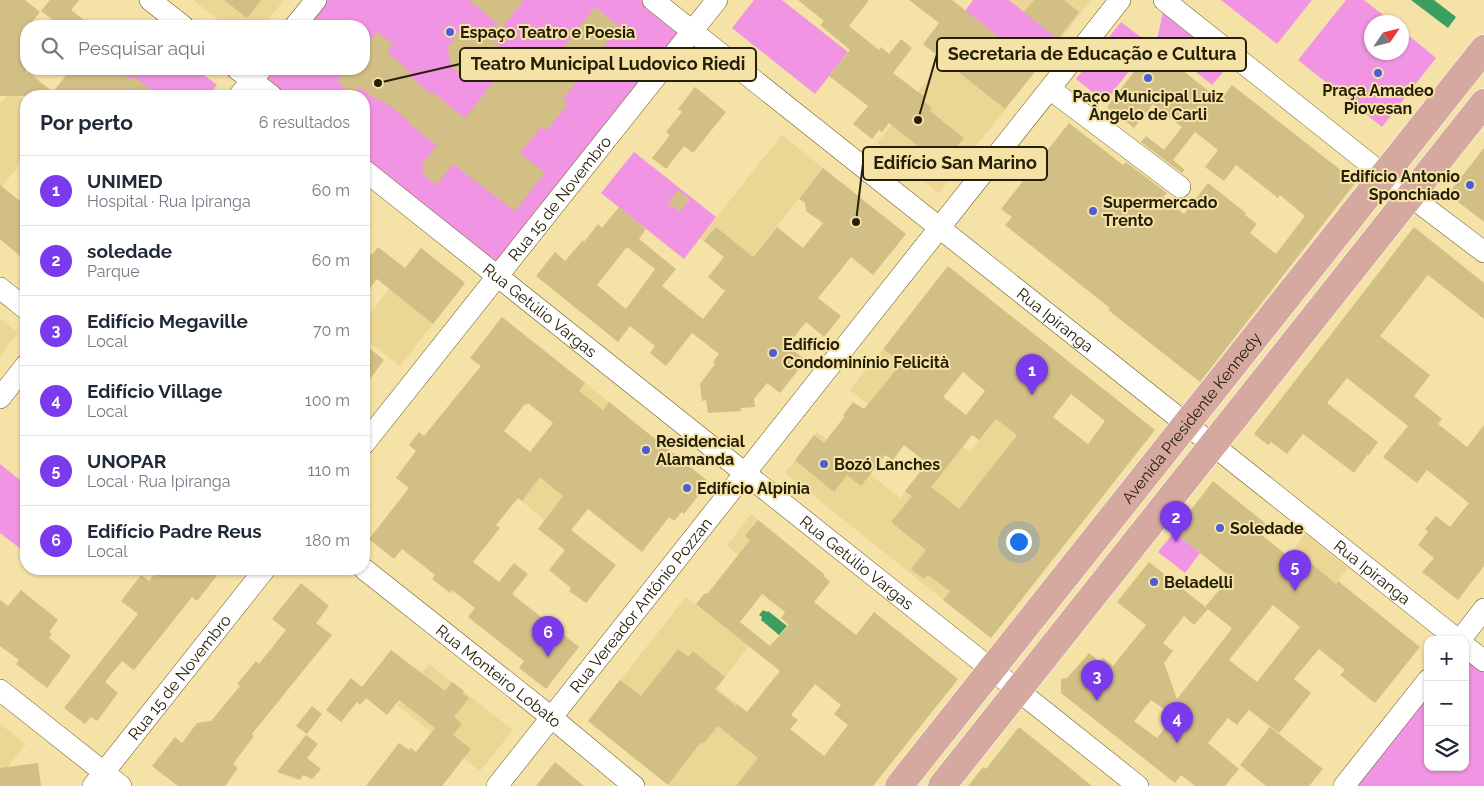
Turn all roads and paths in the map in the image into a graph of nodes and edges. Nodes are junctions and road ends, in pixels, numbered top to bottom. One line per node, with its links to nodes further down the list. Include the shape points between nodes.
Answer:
1 (150, 0): 7 (street)
2 (316, 0): 8 (street)
3 (653, 0): 9 (street, Rua Ipiranga)
4 (717, 0): 9 (street, Rua 15 de Novembro)
5 (1120, 0): 12 (street, Rua Vereador Antônio Pozzan)
6 (1164, 0): 16 (street)
7 (175, 20)
8 (300, 20)
9 (692, 31): 19 (street, Rua Ipiranga); 21 (street, Rua 15 de Novembro)
10 (1484, 49): 16 (main road, Avenida Presidente Kennedy)
11 (247, 79): 13 (street)
12 (1050, 89): 17 (street); 19 (street, Rua Vereador Antônio Pozzan)
13 (263, 90)
14 (1484, 103): 18 (main road, Avenida Presidente Kennedy)
15 (370, 175): 21 (street, Rua Getúlio Vargas)
16 (1384, 175): 18 (street); 26 (main road, Avenida Presidente Kennedy)
17 (1180, 187)
18 (1410, 196): 20 (street); 28 (main road, Avenida Presidente Kennedy)
19 (940, 228): 26 (street, Rua Ipiranga); 29 (street, Rua Vereador Antônio Pozzan)
20 (1484, 252)
21 (498, 276): 27 (street, Rua 15 de Novembro); 29 (street, Rua Getúlio Vargas)
22 (0, 288): 23 (street)
23 (20, 303)
24 (20, 373): 25 (street)
25 (0, 398)
26 (1186, 424): 28 (street, Rua Ipiranga); 37 (main road, Avenida Presidente Kennedy)
27 (370, 436)
28 (1212, 445): 33 (street, Rua Ipiranga); 40 (main road, Avenida Presidente Kennedy)
29 (745, 473): 37 (street, Rua Getúlio Vargas); 41 (street, Rua Vereador Antônio Pozzan)
30 (370, 574): 41 (street, Rua Monteiro Lobato)
31 (260, 575): 42 (street, Rua 15 de Novembro)
32 (1484, 609): 34 (street)
33 (1454, 636)
34 (1462, 636)
35 (1469, 649): 36 (street)
36 (1484, 661)
37 (992, 669): 40 (street, Rua Getúlio Vargas); 46 (main road, Avenida Presidente Kennedy)
38 (1427, 681): 49 (street)
39 (0, 690): 42 (street)
40 (1018, 690): 47 (main road, Avenida Presidente Kennedy); 48 (street, Rua Getúlio Vargas)
41 (551, 717): 44 (street, Rua Vereador Antônio Pozzan); 45 (street, Rua Monteiro Lobato)
42 (98, 779): 43 (street)
43 (121, 786)
44 (497, 786)
45 (634, 786)
46 (899, 786)
47 (942, 786)
48 (1138, 786)
49 (1344, 786)

